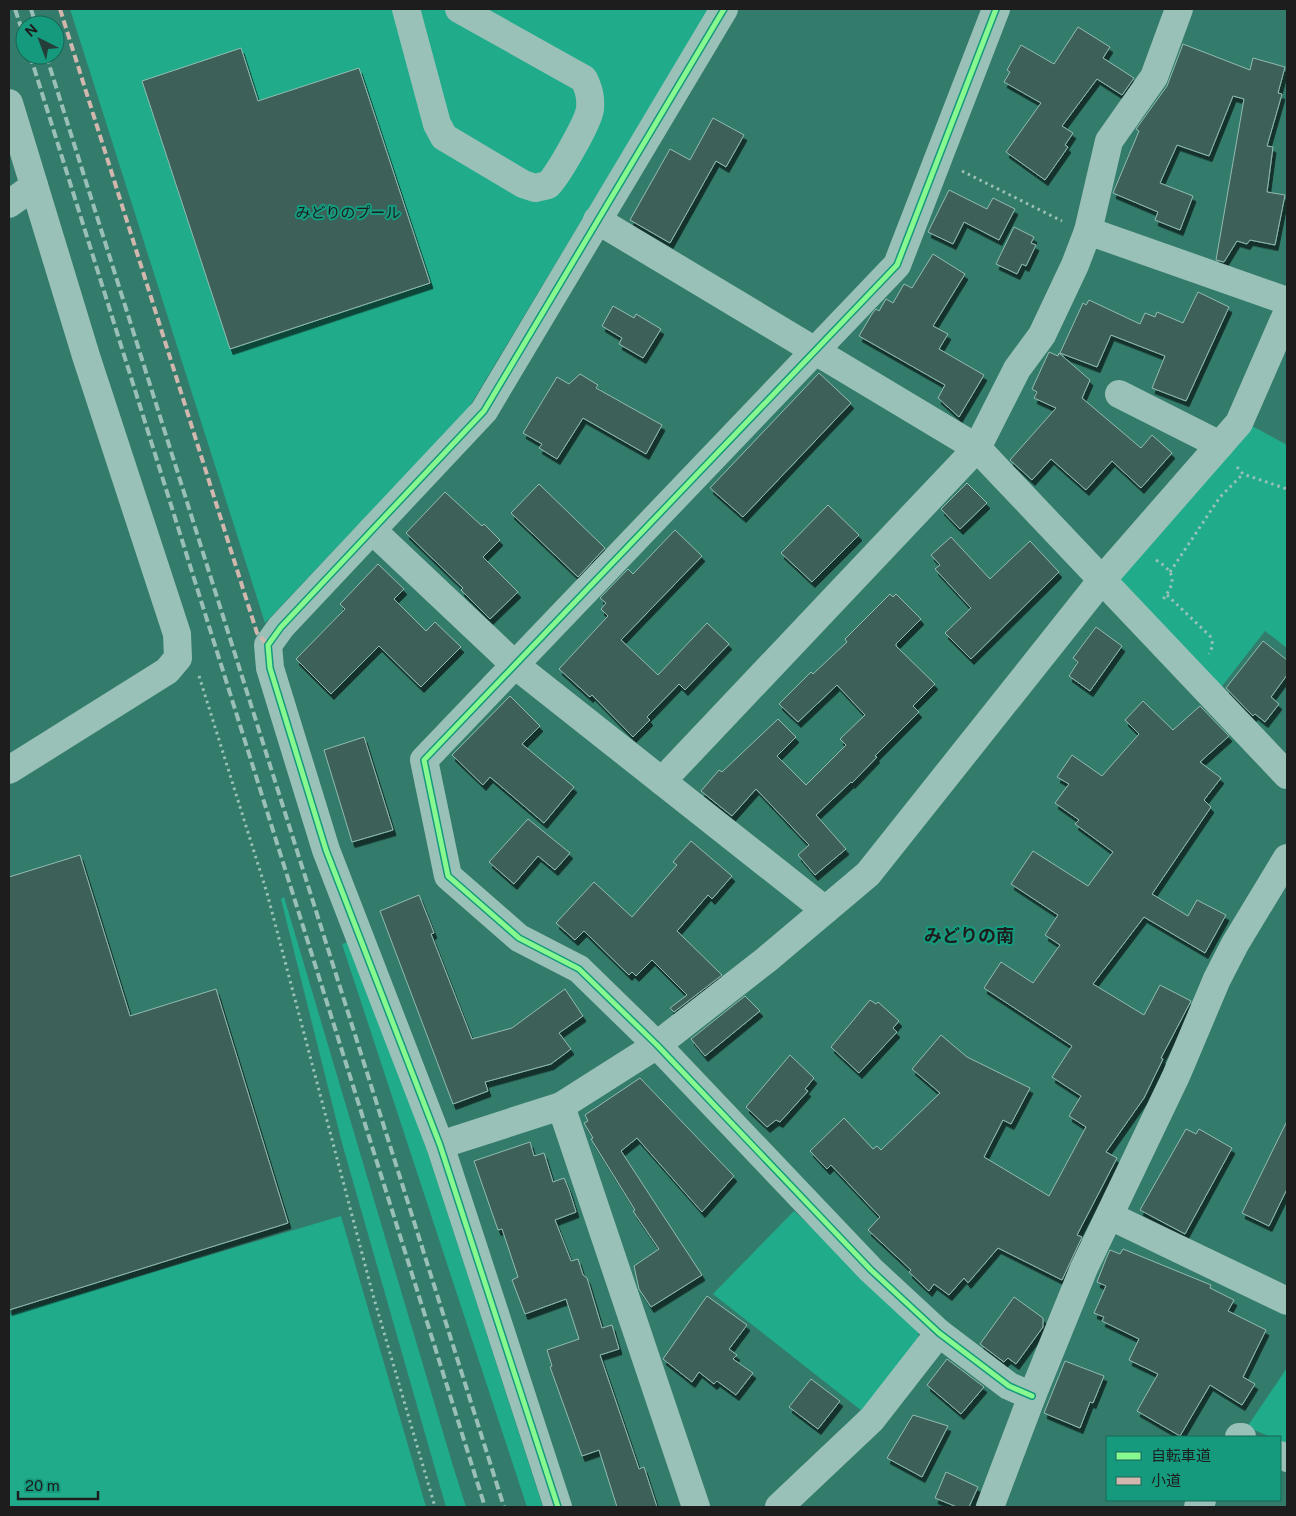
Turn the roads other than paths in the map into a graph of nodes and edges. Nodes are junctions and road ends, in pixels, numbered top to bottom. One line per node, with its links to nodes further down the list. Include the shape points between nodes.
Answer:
1 (406, 9): 2 (street, via 437,124 444,137 523,184 535,188 548,185 561,168 589,112 590,93 584,79)
2 (458, 9)
3 (724, 9): 9 (street)
4 (996, 9): 13 (street, via 897,265)
5 (1179, 9): 10 (street, via 1154,77 1109,141)
6 (9, 103): 7 (street)
7 (34, 186): 8 (street); 20 (street, via 177,634 178,658 167,670)
8 (9, 204)
9 (597, 220): 13 (street); 17 (street, via 484,411)
10 (1088, 231): 11 (street); 16 (street, via 1042,335 1017,369)
11 (1287, 302)
12 (1287, 313): 15 (street, via 1239,423)
13 (814, 351): 16 (street); 19 (street)
14 (1119, 394): 15 (street)
15 (1220, 445): 18 (street)
16 (977, 448): 18 (street); 22 (street)
17 (372, 530): 19 (street); 27 (street, via 282,627 268,645 268,653 326,850)
18 (1101, 581): 21 (street); 24 (street, via 868,874)
19 (516, 665): 22 (street); 25 (street, via 424,760 448,876 519,938 579,969)
20 (9, 770)
21 (1287, 774)
22 (662, 781): 24 (street)
23 (1287, 858): 28 (street, via 1226,962)
24 (825, 910): 25 (street)
25 (657, 1045): 26 (street); 30 (street, via 871,1270)
26 (561, 1106): 27 (street); 33 (street)
27 (440, 1145): 32 (street)
28 (1110, 1216): 29 (street); 31 (street, via 1084,1268)
29 (1287, 1301)
30 (939, 1333): 31 (street, via 1010,1386); 34 (street, via 872,1419)
31 (1032, 1396): 35 (street)
32 (558, 1507)
33 (696, 1507)
34 (780, 1507)
35 (990, 1507)

